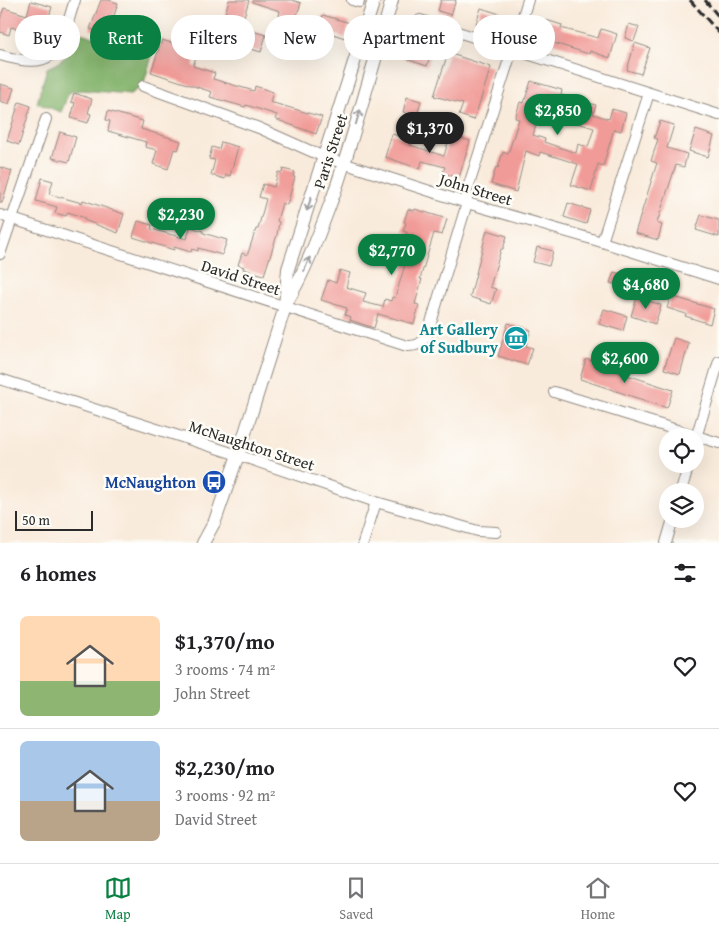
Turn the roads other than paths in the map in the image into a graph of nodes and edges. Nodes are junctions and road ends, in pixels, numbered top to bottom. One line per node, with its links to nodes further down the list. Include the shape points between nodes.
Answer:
1 (75, 0): 6 (street, via 55,53 30,62)
2 (374, 0): 13 (main road, Paris Street)
3 (392, 0): 14 (main road, Paris Street, one-way to 3)
4 (528, 0): 5 (street)
5 (523, 15)
6 (0, 55)
7 (509, 60): 15 (street)
8 (546, 60): 10 (street)
9 (143, 86): 13 (street, John Street, via 259,128)
10 (649, 93): 11 (street); 18 (street)
11 (719, 115)
12 (46, 118): 17 (street)
13 (324, 158): 14 (street, John Street); 21 (main road, Paris Street, one-way to 21, via 288,270)
14 (344, 164): 15 (street, John Street); 21 (main road, Paris Street, one-way to 14, via 318,240)
15 (466, 203): 18 (street, John Street); 21 (street, David Street, via 427,336 417,346 407,346)
16 (0, 215): 17 (street, David Street)
17 (11, 218): 19 (street); 21 (street, David Street)
18 (602, 242): 20 (street, John Street)
19 (0, 254)
20 (719, 279)
21 (285, 307): 29 (main road, Paris Street)
22 (719, 361): 26 (street)
23 (0, 379): 29 (street, McNaughton Street)
24 (554, 392): 25 (street)
25 (663, 428)
26 (699, 428)
27 (704, 440): 28 (street)
28 (719, 442)
29 (238, 455): 30 (street, McNaughton Street); 33 (main road, Paris Street, via 215,521)
30 (376, 502): 32 (street, McNaughton Street, via 478,531); 34 (street)
31 (670, 528): 35 (street)
32 (496, 532)
33 (203, 543)
34 (362, 543)
35 (666, 543)

